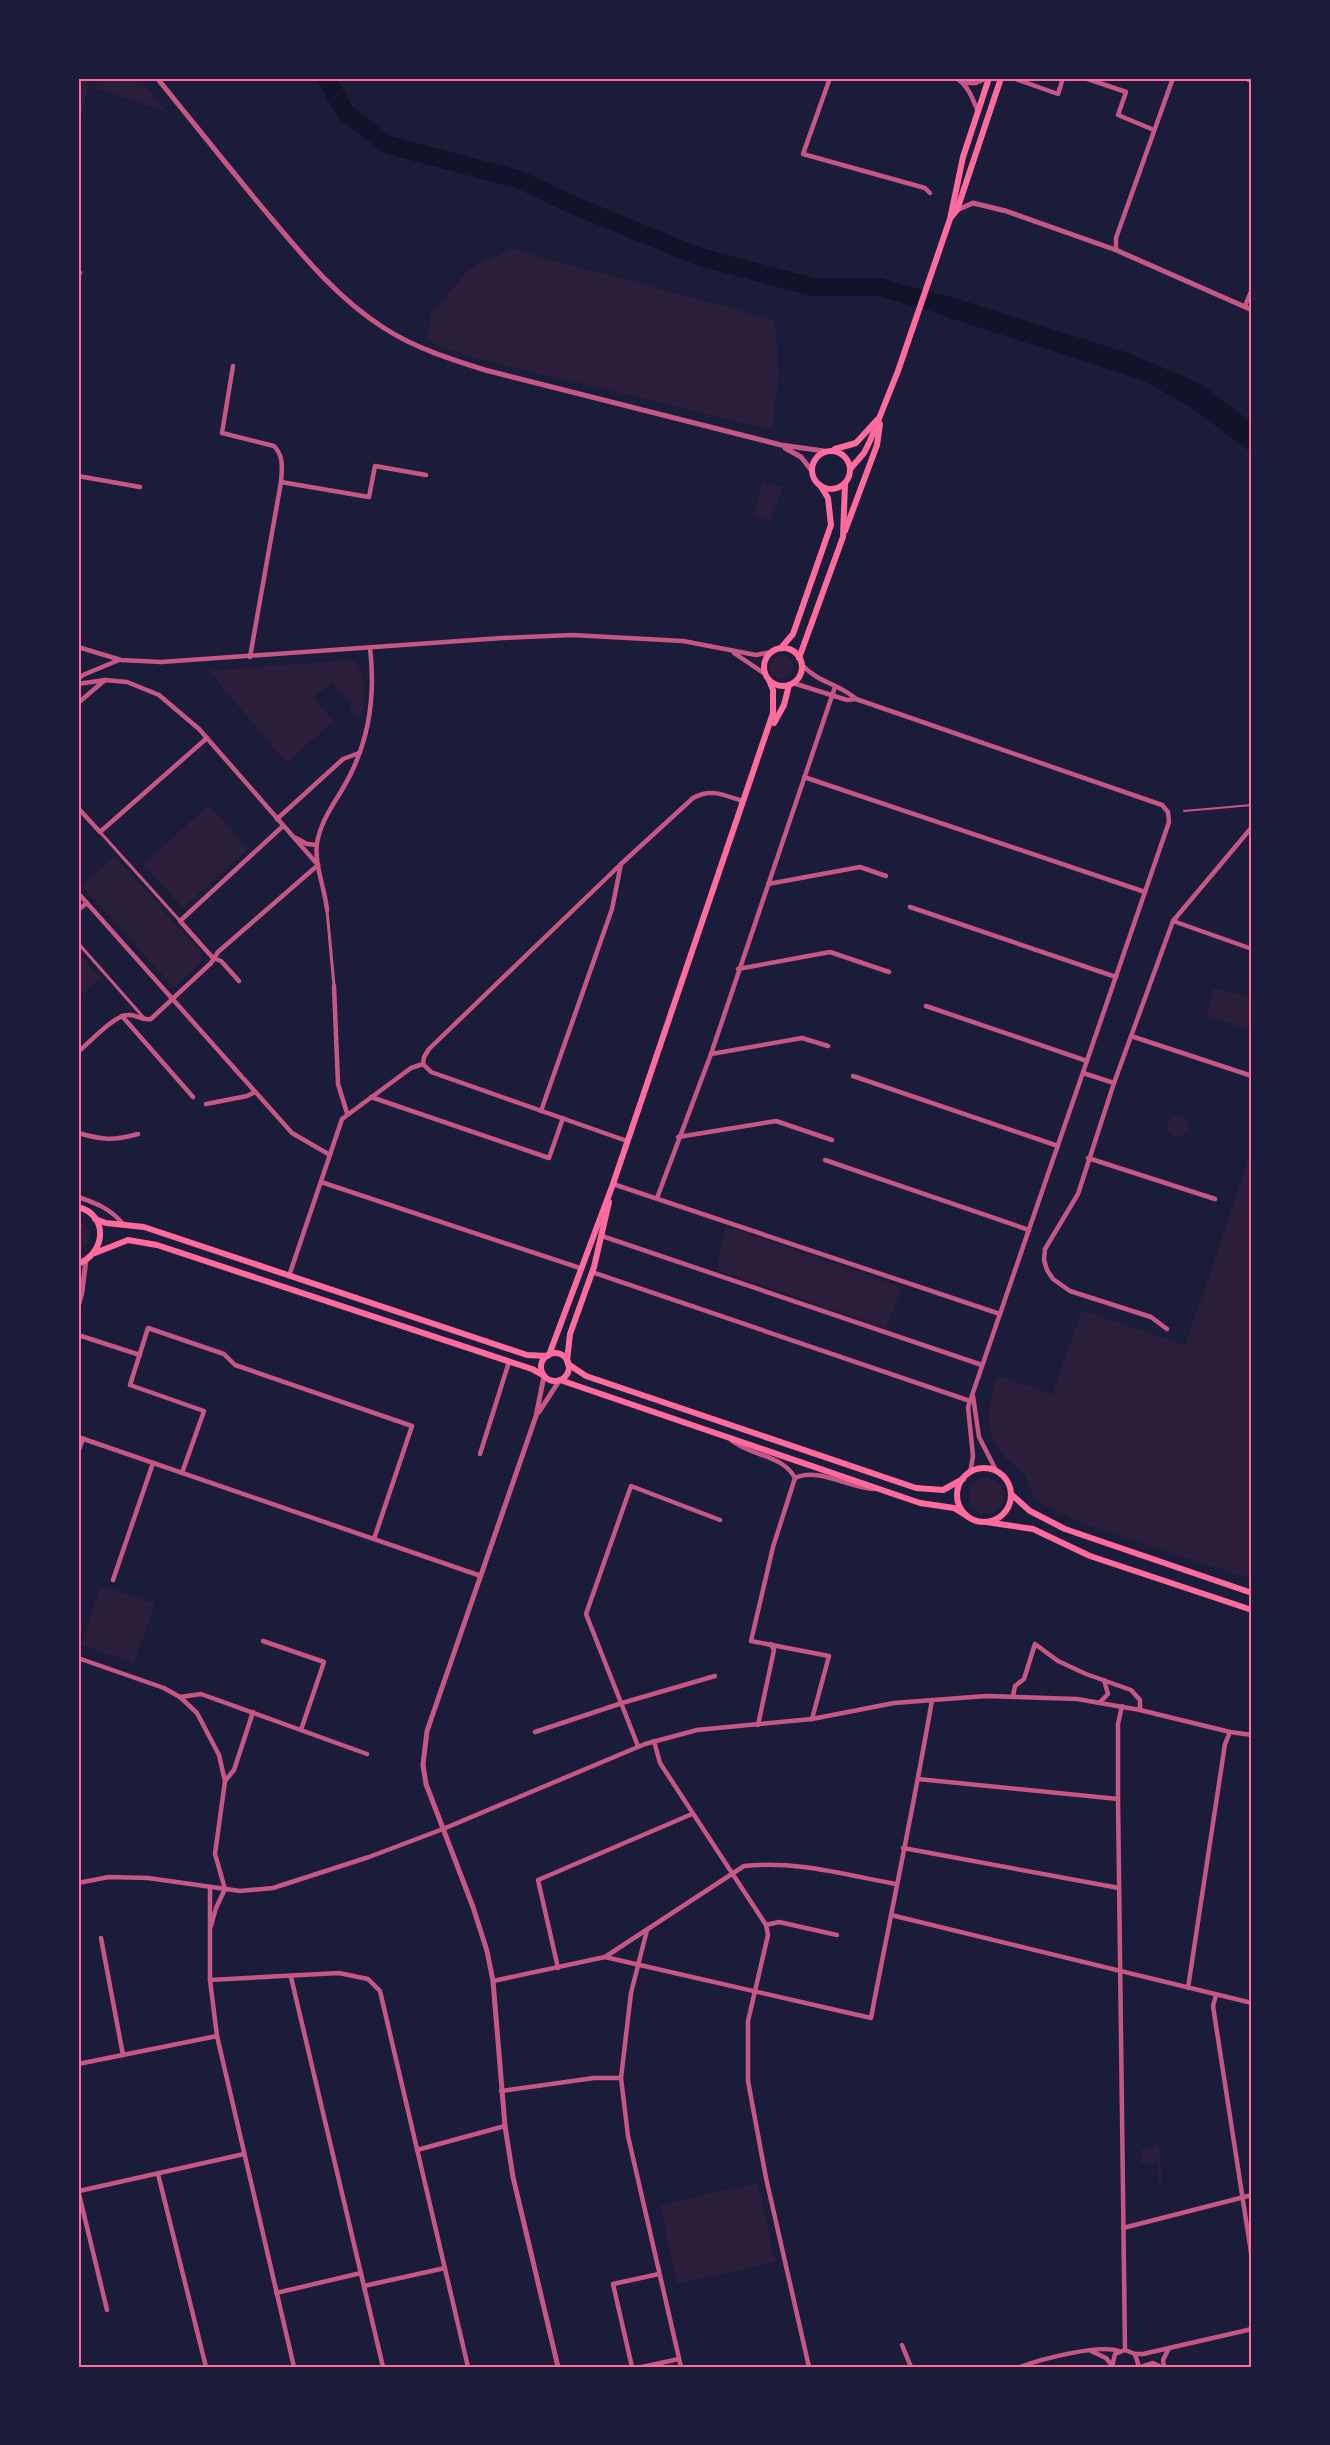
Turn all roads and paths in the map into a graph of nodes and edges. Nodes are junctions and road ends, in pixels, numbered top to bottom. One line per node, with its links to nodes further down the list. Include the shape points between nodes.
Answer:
1 (157, 78): 24 (street, via 292,244 326,280 385,329 443,357 485,370)
2 (830, 78): 15 (street, via 803,154 925,188)
3 (956, 78): 12 (street)
4 (988, 78): 12 (street); 13 (main road)
5 (1001, 78): 16 (main road)
6 (1013, 78): 7 (street, via 1058,94)
7 (1063, 78)
8 (1085, 78): 14 (street, via 1126,93 1118,115)
9 (1245, 78): 11 (street)
10 (1171, 79): 14 (street)
11 (1252, 81)
12 (963, 83): 13 (street)
13 (978, 112): 17 (main road, via 957,180)
14 (1154, 130): 18 (street, via 1116,238)
15 (930, 193)
16 (957, 210): 17 (main road); 18 (street, via 968,204 983,204)
17 (950, 219): 23 (main road)
18 (1116, 250): 20 (street)
19 (1252, 289): 20 (street)
20 (1245, 306): 21 (street)
21 (1252, 310)
22 (233, 366): 30 (street, via 222,433 274,446 282,463)
23 (881, 415): 25 (main road, via 856,443); 26 (main road, via 864,453); 35 (main road, via 877,445)
24 (781, 446): 25 (street); 27 (street, via 801,458)
25 (827, 451): 26 (main road, via 837,451 846,457); 27 (main road, via 815,459)
26 (850, 468): 32 (main road)
27 (812, 471): 33 (main road)
28 (426, 475): 30 (street, via 375,466 369,497)
29 (79, 476): 31 (street); 34 (street)
30 (281, 482): 41 (street)
31 (78, 483)
32 (845, 484): 33 (main road, via 833,489); 35 (main road)
33 (820, 485): 38 (main road, via 828,498 831,525 793,634)
34 (140, 487)
35 (843, 537): 43 (main road)
36 (78, 647): 42 (street)
37 (370, 648): 39 (street, via 593,635 683,641); 41 (street); 54 (street, via 372,702)
38 (781, 648): 40 (main road); 43 (main road, via 791,650)
39 (729, 650): 40 (street, via 756,655); 44 (street)
40 (771, 652): 44 (main road, via 764,662)
41 (250, 657): 42 (street)
42 (121, 660): 45 (street)
43 (800, 661): 48 (main road, via 800,675); 49 (street, via 813,676)
44 (767, 677): 48 (main road, via 778,686); 55 (main road, via 773,690 773,713)
45 (78, 679)
46 (105, 680): 47 (street); 52 (street); 53 (street, via 127,682 159,695)
47 (78, 684)
48 (791, 684): 50 (street); 55 (main road)
49 (835, 687): 50 (street); 51 (street)
50 (833, 696): 51 (street); 56 (street)
51 (856, 699): 71 (street, via 1162,805 1169,822)
52 (78, 703)
53 (207, 738): 61 (street); 64 (street)
54 (359, 753): 61 (street, via 343,759); 66 (street, via 324,818)
55 (757, 759): 57 (main road)
56 (804, 777): 70 (street); 71 (street)
57 (742, 801): 67 (street, via 703,792); 112 (main road)
58 (1252, 805): 60 (lane)
59 (78, 808): 64 (street)
60 (1184, 811)
61 (277, 819): 62 (street)
62 (283, 826): 65 (street); 77 (street)
63 (1252, 828): 78 (street)
64 (100, 832): 77 (street)
65 (293, 837): 66 (street); 68 (street)
66 (316, 845): 68 (street)
67 (621, 864): 96 (street, via 429,1049); 105 (street, via 612,909)
68 (318, 865): 76 (street); 81 (street)
69 (886, 876): 70 (street, via 860,867)
70 (768, 884): 82 (street)
71 (1145, 892): 84 (street)
72 (78, 893): 73 (street)
73 (87, 903): 75 (street); 87 (street)
74 (910, 907): 84 (street)
75 (78, 910)
76 (327, 910): 86 (street)
77 (180, 921): 81 (street)
78 (1173, 921): 80 (street); 91 (street)
79 (78, 943): 90 (street)
80 (1252, 949)
81 (213, 958): 85 (street); 87 (street)
82 (738, 969): 83 (street, via 830,952); 94 (street)
83 (888, 972)
84 (1116, 977): 95 (street)
85 (239, 981)
86 (334, 986): 106 (street, via 338,1084)
87 (173, 999): 90 (street); 101 (street)
88 (926, 1006): 95 (street)
89 (122, 1016): 90 (street); 93 (street); 102 (street)
90 (145, 1020)
91 (1131, 1036): 99 (street); 100 (street)
92 (828, 1046): 94 (street, via 802,1038)
93 (78, 1052)
94 (711, 1054): 110 (street)
95 (1087, 1061): 97 (street)
96 (423, 1064): 103 (street, via 411,1068); 105 (street, via 431,1072)
97 (1083, 1073): 100 (street); 113 (street)
98 (853, 1076): 113 (street)
99 (1252, 1076)
100 (1114, 1083): 115 (street)
101 (255, 1092): 104 (street); 114 (street, via 292,1133)
102 (193, 1097)
103 (371, 1097): 106 (street); 107 (street, via 549,1158)
104 (206, 1104)
105 (541, 1111): 107 (street)
106 (347, 1113): 114 (street)
107 (563, 1118): 112 (street)
108 (78, 1132): 109 (street, via 105,1140)
109 (138, 1134)
110 (678, 1137): 111 (street, via 776,1121); 120 (street)
111 (832, 1140)
112 (627, 1141): 118 (main road)
113 (1058, 1146): 125 (street)
114 (330, 1155): 117 (street)
115 (1089, 1158): 121 (street); 135 (street, via 1078,1194 1045,1249 1047,1270 1070,1291 1152,1317)
116 (825, 1160): 125 (street)
117 (321, 1182): 130 (street); 132 (street)
118 (613, 1184): 120 (street); 126 (main road); 130 (main road)
119 (78, 1197): 124 (street, via 100,1205)
120 (657, 1198): 134 (street)
121 (1215, 1199)
122 (78, 1207): 123 (main road)
123 (95, 1219): 124 (main road); 127 (main road, via 101,1236)
124 (123, 1224): 132 (main road, via 144,1227)
125 (1029, 1230): 134 (street)
126 (602, 1236): 131 (main road); 141 (street)
127 (95, 1253): 128 (main road); 139 (main road, via 128,1240 157,1245)
128 (86, 1260): 129 (main road); 133 (street)
129 (78, 1264)
130 (580, 1268): 138 (main road)
131 (592, 1272): 140 (main road, via 570,1334); 144 (street)
132 (289, 1276): 138 (main road, via 527,1354)
133 (78, 1307)
134 (1000, 1314): 141 (street)
135 (1167, 1329)
136 (78, 1335): 137 (street)
137 (140, 1355): 152 (street, via 130,1385 204,1411); 161 (street, via 148,1328 224,1354 235,1365 412,1426)
138 (548, 1356): 140 (main road, via 559,1354); 142 (main road, via 542,1363)
139 (509, 1362): 142 (main road); 149 (street)
140 (568, 1362): 143 (main road, via 566,1376); 155 (main road, via 586,1376 916,1488 943,1490)
141 (982, 1365): 144 (street)
142 (544, 1375): 143 (main road); 145 (street)
143 (559, 1381): 145 (street); 146 (main road)
144 (972, 1399): 151 (street, via 979,1437); 153 (street, via 968,1416 974,1456)
145 (536, 1416): 162 (street)
146 (726, 1436): 154 (street, via 743,1449 783,1463); 156 (main road)
147 (80, 1438): 148 (street); 150 (street)
148 (78, 1452)
149 (480, 1454)
150 (153, 1463): 152 (street); 163 (street)
151 (998, 1472): 153 (main road, via 984,1469); 157 (main road, via 1007,1481)
152 (182, 1473): 161 (street)
153 (970, 1473): 155 (main road)
154 (795, 1478): 156 (street, via 812,1473 856,1488); 167 (street, via 773,1546 751,1641)
155 (963, 1479): 158 (main road, via 958,1502)
156 (880, 1490): 158 (main road, via 920,1503 954,1508)
157 (1011, 1494): 160 (main road, via 1002,1516); 164 (main road, via 1030,1511 1065,1529)
158 (967, 1516): 160 (main road)
159 (720, 1520): 175 (street, via 630,1486 586,1614)
160 (986, 1522): 165 (main road, via 1033,1529 1090,1556)
161 (374, 1539): 162 (street)
162 (481, 1576): 192 (street, via 424,1747 426,1784)
163 (113, 1580)
164 (1252, 1593)
165 (1252, 1610)
166 (263, 1641): 181 (street, via 324,1662)
167 (771, 1644): 179 (street, via 830,1656); 180 (street, via 774,1650)
168 (78, 1658): 172 (street)
169 (716, 1676): 175 (street)
170 (1103, 1680): 171 (street, via 1058,1661 1035,1644); 174 (street, via 1108,1694); 177 (street, via 1137,1695)
171 (1014, 1696): 173 (street); 174 (street)
172 (180, 1697): 178 (street, via 201,1694); 189 (street, via 209,1733)
173 (932, 1700): 179 (street); 188 (street)
174 (1100, 1702): 176 (street)
175 (622, 1703): 182 (street); 186 (street)
176 (1122, 1706): 177 (street); 190 (street, via 1118,1724)
177 (1140, 1710): 183 (street)
178 (253, 1712): 181 (street); 189 (street, via 234,1770)
179 (812, 1719): 180 (street)
180 (758, 1725): 185 (street, via 698,1730)
181 (301, 1730): 187 (street)
182 (535, 1732)
183 (1230, 1732): 184 (street); 213 (street)
184 (1252, 1735)
185 (654, 1741): 186 (street); 191 (street, via 660,1763)
186 (638, 1746): 192 (street)
187 (367, 1754)
188 (918, 1779): 190 (street); 193 (street)
189 (225, 1781): 199 (street, via 214,1854)
190 (1118, 1799): 198 (street)
191 (692, 1814): 194 (street); 208 (street, via 538,1880)
192 (443, 1829): 199 (street, via 273,1888); 212 (street, via 481,1931)
193 (903, 1848): 196 (street); 198 (street)
194 (733, 1873): 196 (street, via 744,1866 789,1864); 201 (street); 202 (street)
195 (78, 1883): 197 (street, via 109,1877 148,1878)
196 (897, 1884): 200 (street)
197 (210, 1887): 199 (street); 203 (street)
198 (1119, 1888): 209 (street)
199 (225, 1889): 203 (street)
200 (891, 1915): 209 (street); 214 (street, via 871,2018)
201 (766, 1925): 204 (street, via 779,1922); 214 (street, via 768,1935)
202 (647, 1930): 206 (street); 207 (street)
203 (209, 1933): 211 (street)
204 (837, 1935)
205 (101, 1938): 218 (street)
206 (606, 1957): 207 (street); 208 (street)
207 (638, 1964): 214 (street); 220 (street, via 627,2017)
208 (558, 1968): 212 (street)
209 (1120, 1971): 213 (street); 229 (street)
210 (291, 1977): 211 (street); 223 (street, via 353,1975 368,1979 380,1991); 232 (street)
211 (210, 1980): 217 (street)
212 (493, 1981): 221 (street)
213 (1188, 1988): 215 (street)
214 (755, 1992): 253 (street, via 748,2030 748,2081)
215 (1216, 1995): 216 (street); 228 (street, via 1213,2006)
216 (1252, 2003)
217 (217, 2036): 218 (street); 224 (street)
218 (123, 2055): 219 (street)
219 (78, 2064)
220 (621, 2078): 221 (street); 233 (street, via 628,2136)
221 (501, 2091): 222 (street)
222 (505, 2126): 223 (street); 249 (street, via 513,2177)
223 (417, 2150): 231 (street)
224 (244, 2154): 225 (street); 235 (street)
225 (158, 2174): 226 (street); 245 (street)
226 (78, 2190): 236 (street)
227 (1252, 2195): 228 (street)
228 (1242, 2197): 229 (street); 230 (street)
229 (1123, 2228): 240 (street)
230 (1252, 2259)
231 (445, 2268): 234 (street); 248 (street)
232 (361, 2273): 234 (street); 235 (street)
233 (659, 2274): 243 (street); 250 (street, via 613,2284)
234 (364, 2286): 247 (street)
235 (276, 2293): 246 (street)
236 (107, 2310)
237 (1252, 2329): 239 (street)
238 (902, 2345): 254 (street)
239 (1169, 2348): 242 (street); 257 (street)
240 (1122, 2351): 241 (street, via 1111,2348); 242 (street); 244 (street, via 1112,2359)
241 (1091, 2352): 244 (street, via 1107,2358); 255 (street, via 1046,2358)
242 (1135, 2354): 256 (street)
243 (679, 2359): 251 (street); 252 (street)
244 (1111, 2366)
245 (206, 2367)
246 (294, 2367)
247 (383, 2367)
248 (468, 2367)
249 (558, 2367)
250 (632, 2367)
251 (642, 2367)
252 (681, 2367)
253 (809, 2367)
254 (911, 2367)
255 (1020, 2367)
256 (1140, 2367): 257 (street, via 1153,2363)
257 (1162, 2367)

